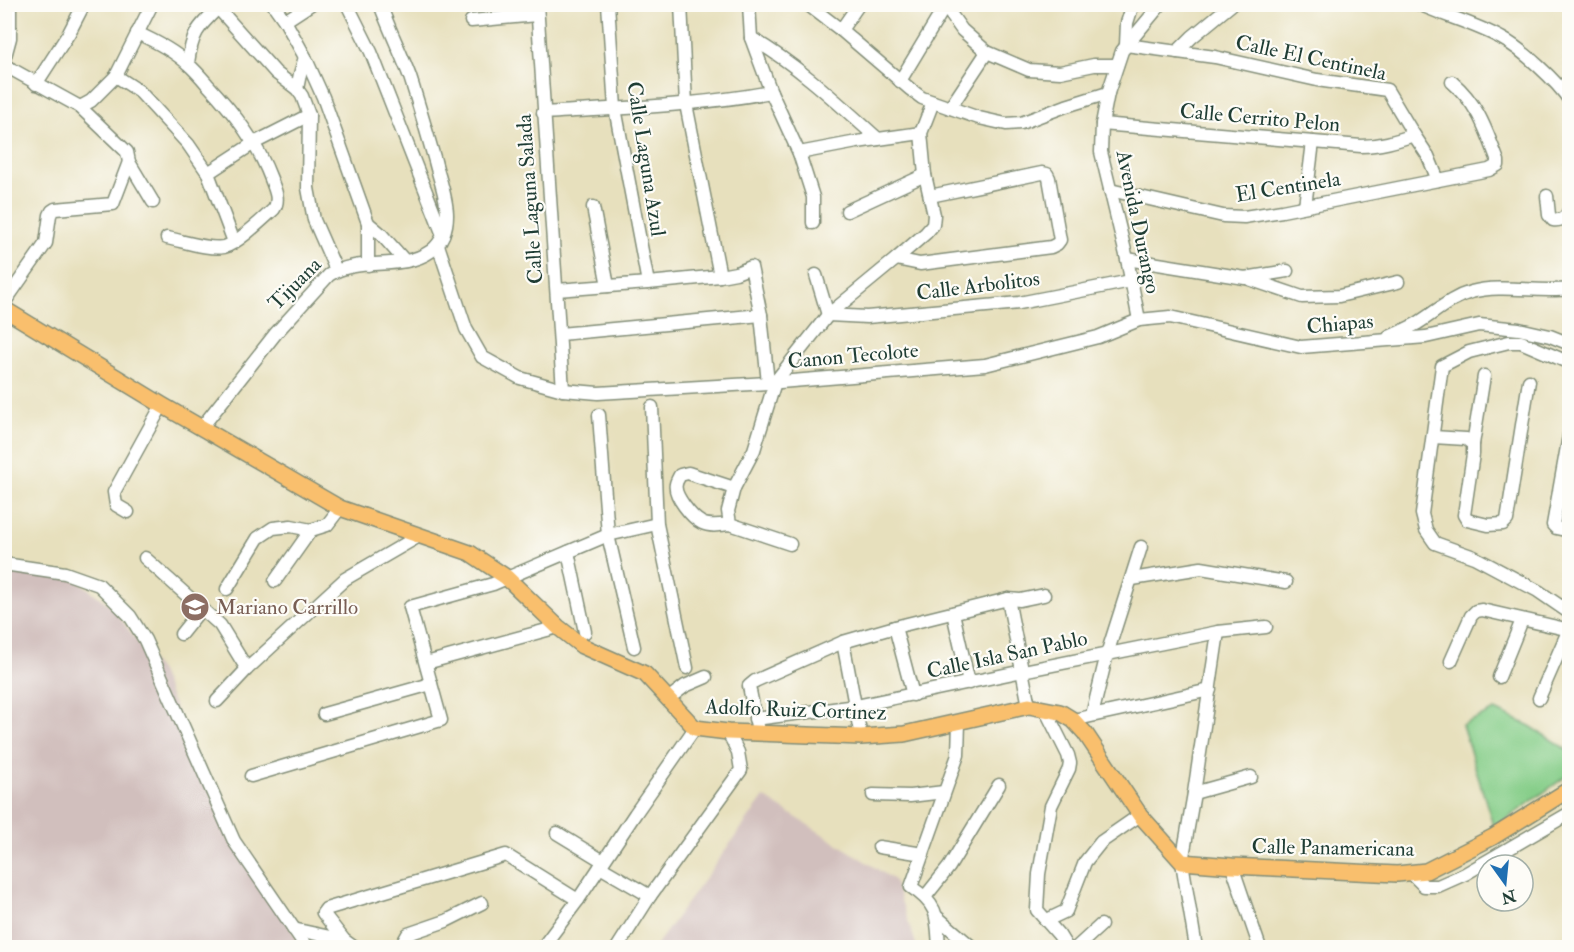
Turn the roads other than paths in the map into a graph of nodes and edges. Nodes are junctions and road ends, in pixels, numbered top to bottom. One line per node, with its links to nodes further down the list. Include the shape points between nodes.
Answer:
1 (10, 4): 28 (street, via 10,38)
2 (84, 4): 35 (street)
3 (152, 4): 22 (street)
4 (273, 4): 19 (street)
5 (311, 4): 19 (street)
6 (347, 4): 69 (street, Canon Tecolote, via 371,52)
7 (380, 4): 69 (street, via 409,75 442,187 447,215)
8 (608, 4): 43 (street, Calle Laguna Azul)
9 (681, 4): 41 (street)
10 (749, 4): 23 (street)
11 (807, 4): 21 (street)
12 (859, 4): 21 (street)
13 (1133, 4): 24 (street)
14 (1161, 4): 24 (street, Avenida Durango)
15 (1232, 4): 26 (street)
16 (1419, 4): 39 (street, via 1503,39 1544,72)
17 (218, 6): 29 (street, via 195,33); 36 (street, via 276,73)
18 (537, 10): 20 (street); 45 (street, Calle Laguna Salada)
19 (285, 21): 27 (street)
20 (471, 21)
21 (841, 30): 33 (street)
22 (137, 33): 29 (street, via 162,44); 32 (street)
23 (751, 38): 37 (street); 50 (street, via 796,69)
24 (1126, 45): 26 (street, Calle El Centinela); 31 (street, Avenida Durango)
25 (987, 52): 31 (street, via 1029,70 1060,72); 33 (street, via 962,30 947,9 942,9); 44 (street)
26 (1177, 52): 49 (street, Calle El Centinela, via 1387,90)
27 (305, 57): 36 (street); 66 (street)
28 (4, 60)
29 (188, 63): 52 (street)
30 (4, 65): 35 (street)
31 (1117, 65): 38 (street, Avenida Durango)
32 (116, 76): 42 (street); 55 (street, via 139,91 188,144)
33 (900, 81): 40 (street)
34 (1452, 82): 57 (street, El Centinela, via 1483,121 1498,165)
35 (36, 84): 42 (street)
36 (297, 90): 46 (street)
37 (771, 92): 41 (street); 53 (street)
38 (1108, 93): 44 (street, via 1021,123 993,122); 47 (street, Avenida Durango)
39 (1569, 101)
40 (933, 102): 44 (street); 48 (street, Calle Arbolitos)
41 (686, 104): 43 (street); 78 (street)
42 (80, 107): 54 (street, via 127,152)
43 (615, 108): 45 (street); 82 (street, Calle Laguna Azul)
44 (950, 108)
45 (543, 113): 85 (street, Calle Laguna Salada)
46 (309, 115): 52 (street); 75 (street, via 308,188 314,220)
47 (1102, 124): 51 (street, Calle Cerrito Pelon); 58 (street, Avenida Durango, via 1101,152)
48 (921, 133): 50 (street); 56 (street, Calle Arbolitos)
49 (1414, 135): 51 (street, Calle Cerrito Pelon, via 1375,146); 57 (street, Calle El Centinela)
50 (878, 139): 53 (street)
51 (1313, 141): 62 (street)
52 (254, 142): 55 (street); 70 (street, via 278,203)
53 (799, 153): 67 (street, via 813,196)
54 (129, 162): 61 (street); 86 (street, via 113,204 52,211 46,243)
55 (208, 173): 70 (street)
56 (925, 175): 59 (street, Calle Arbolitos); 65 (street)
57 (1438, 180): 62 (street, El Centinela)
58 (1110, 190): 62 (street, El Centinela, via 1233,217); 72 (street, Avenida Durango)
59 (930, 196): 71 (street, Calle Arbolitos, via 933,225); 71 (street, via 1047,174 1060,240 1051,247 920,264)
60 (1547, 196): 64 (street, via 1553,220 1565,217)
61 (153, 202)
62 (1305, 206)
63 (593, 207): 83 (street)
64 (1569, 208)
65 (847, 211)
66 (368, 223): 73 (street); 74 (street)
67 (813, 223)
68 (167, 238): 70 (street, via 214,248)
69 (440, 240): 73 (street, Tijuana, via 423,255); 98 (street, Canon Tecolote, via 466,329 482,357 520,378)
70 (234, 242)
71 (896, 259): 89 (street, Calle Arbolitos)
72 (1127, 259): 79 (street); 80 (street, Avenida Durango)
73 (405, 261): 74 (street, Tijuana)
74 (368, 264): 75 (street, Tijuana)
75 (336, 270): 102 (street, Tijuana, via 276,333)
76 (1287, 271): 79 (street)
77 (816, 275): 89 (street)
78 (720, 276): 82 (street); 88 (street, via 752,268)
79 (1245, 278): 81 (street, via 1302,297 1339,296)
80 (1131, 280): 89 (street, Calle Arbolitos, via 1019,303 867,317); 90 (street, Avenida Durango)
81 (1398, 282)
82 (648, 283): 83 (street)
83 (609, 286): 85 (street)
84 (1569, 289): 92 (street, Chiapas, via 1473,292 1450,300 1418,323)
85 (557, 290): 91 (street, Calle Laguna Salada)
86 (4, 303)
87 (4, 309): 99 (main road)
88 (761, 315): 91 (street); 97 (street)
89 (828, 315): 97 (street, Calle Arbolitos)
90 (1139, 320): 92 (street, Chiapas, via 1170,317 1301,347); 97 (street, Canon Tecolote, via 1098,338 985,365)
91 (560, 333): 98 (street, Calle Laguna Salada)
92 (1382, 341): 93 (street, via 1426,337 1479,325 1519,329)
93 (1569, 344)
94 (1569, 363): 104 (street, via 1521,342 1509,342 1469,352 1442,366)
95 (1484, 376): 105 (street)
96 (1529, 381): 105 (street, via 1507,520 1503,524 1488,525 1467,520 1464,515)
97 (772, 382): 98 (street, Canon Tecolote, via 598,393); 106 (street, via 754,450)
98 (563, 390)
99 (162, 405): 102 (main road); 108 (street, via 114,492 116,505)
100 (652, 407): 109 (street)
101 (599, 415): 113 (street)
102 (202, 427): 107 (main road, Adolfo Ruiz Cortinez)
103 (1569, 430): 112 (street, via 1553,525)
104 (1433, 437): 105 (street, via 1466,439); 129 (street, via 1422,514 1435,543 1474,557 1538,591)
105 (1473, 444)
106 (734, 488): 110 (street, via 728,511); 110 (street, via 688,473 680,475 675,483 679,498 701,523)
107 (340, 508): 111 (street, via 327,525); 114 (main road, Adolfo Ruiz Cortinez)
108 (128, 512)
109 (657, 524): 113 (street); 143 (street)
110 (730, 524): 115 (street)
111 (311, 530): 122 (street); 124 (street, via 273,528 258,538)
112 (1569, 531)
113 (608, 535): 117 (street); 139 (street)
114 (419, 536): 120 (main road, Adolfo Ruiz Cortinez, via 470,553); 144 (street, via 345,579)
115 (790, 544)
116 (1141, 547): 121 (street)
117 (568, 552): 120 (street); 136 (street)
118 (145, 558): 127 (street)
119 (4, 564): 189 (street, via 65,573 99,585 130,616 145,640 234,841)
120 (506, 577): 131 (main road, Adolfo Ruiz Cortinez); 142 (street, via 410,607)
121 (1132, 579): 123 (street, via 1201,568); 140 (street)
122 (274, 581)
123 (1286, 582)
124 (227, 589)
125 (1044, 595): 126 (street)
126 (1008, 600): 128 (street); 145 (street)
127 (201, 609): 137 (street); 144 (street, via 220,626)
128 (953, 613): 132 (street); 148 (street)
129 (1569, 613)
130 (1522, 620): 134 (street); 141 (street, via 1476,611); 147 (street)
131 (558, 627): 142 (street); 153 (main road, Adolfo Ruiz Cortinez, via 582,646 645,674)
132 (895, 627): 138 (street); 151 (street)
133 (1266, 627): 135 (street, Calle Isla San Pablo)
134 (1564, 629): 152 (street, via 1566,636)
135 (1218, 632): 140 (street, Calle Isla San Pablo); 150 (street)
136 (585, 633)
137 (181, 634)
138 (843, 642): 155 (street); 162 (street, via 749,686)
139 (634, 646)
140 (1107, 654): 145 (street, Calle Isla San Pablo); 159 (street)
141 (1451, 662)
142 (426, 663): 149 (street)
143 (687, 668)
144 (247, 669): 154 (street)
145 (1023, 670): 148 (street, Calle Isla San Pablo); 156 (street)
146 (706, 677): 153 (street)
147 (1499, 677)
148 (969, 683): 151 (street, Calle Isla San Pablo)
149 (431, 684): 158 (street); 166 (street, via 441,720)
150 (1210, 690): 159 (street); 171 (street)
151 (913, 695): 155 (street, Calle Isla San Pablo)
152 (1539, 698)
153 (668, 699): 163 (main road, Adolfo Ruiz Cortinez)
154 (217, 701)
155 (856, 706): 162 (street, Calle Isla San Pablo); 165 (street)
156 (1029, 706): 157 (main road, Adolfo Ruiz Cortinez); 161 (main road, Adolfo Ruiz Cortinez)
157 (1045, 709): 160 (main road, Adolfo Ruiz Cortinez); 187 (street, via 1070,763 1051,806 1039,873 1037,910)
158 (324, 714)
159 (1092, 715): 160 (street)
160 (1073, 720): 174 (main road, Adolfo Ruiz Cortinez)
161 (959, 722): 165 (main road, Adolfo Ruiz Cortinez, via 904,734); 170 (street, via 957,755)
162 (757, 726): 164 (main road, Adolfo Ruiz Cortinez); 165 (main road, Adolfo Ruiz Cortinez)
163 (695, 728): 164 (main road, Adolfo Ruiz Cortinez); 179 (street)
164 (728, 732): 182 (street, via 741,770)
165 (861, 737)
166 (251, 776)
167 (1251, 777): 171 (street)
168 (999, 785): 183 (street)
169 (1569, 789): 181 (main road, Calle Panamericana, via 1493,837 1426,871)
170 (944, 792): 172 (street); 177 (street)
171 (1194, 793): 178 (street)
172 (873, 795)
173 (1569, 813): 181 (street, via 1438,886 1424,886)
174 (1140, 815): 178 (main road, Adolfo Ruiz Cortinez); 187 (street, via 1101,842 1085,862 1066,911)
175 (557, 833): 179 (street)
176 (879, 848): 177 (street)
177 (923, 854): 183 (street, via 911,887)
178 (1182, 862): 180 (main road, Calle Panamericana); 199 (street)
179 (601, 864): 182 (street); 184 (street)
180 (1232, 866): 181 (main road, Calle Panamericana); 200 (street)
181 (1410, 872)
182 (650, 896): 194 (street)
183 (926, 897): 186 (street)
184 (578, 900): 190 (street, via 506,855 326,909 323,913); 193 (street)
185 (482, 903): 192 (street, via 408,934)
186 (938, 917): 195 (street); 196 (street)
187 (1047, 920): 197 (street)
188 (1101, 925): 198 (street)
189 (293, 930): 190 (street); 191 (street)
190 (350, 944)
191 (307, 948)
192 (400, 948)
193 (542, 948)
194 (617, 948)
195 (939, 948)
196 (973, 948)
197 (1067, 948)
198 (1076, 948)
199 (1196, 948)
200 (1260, 948)

